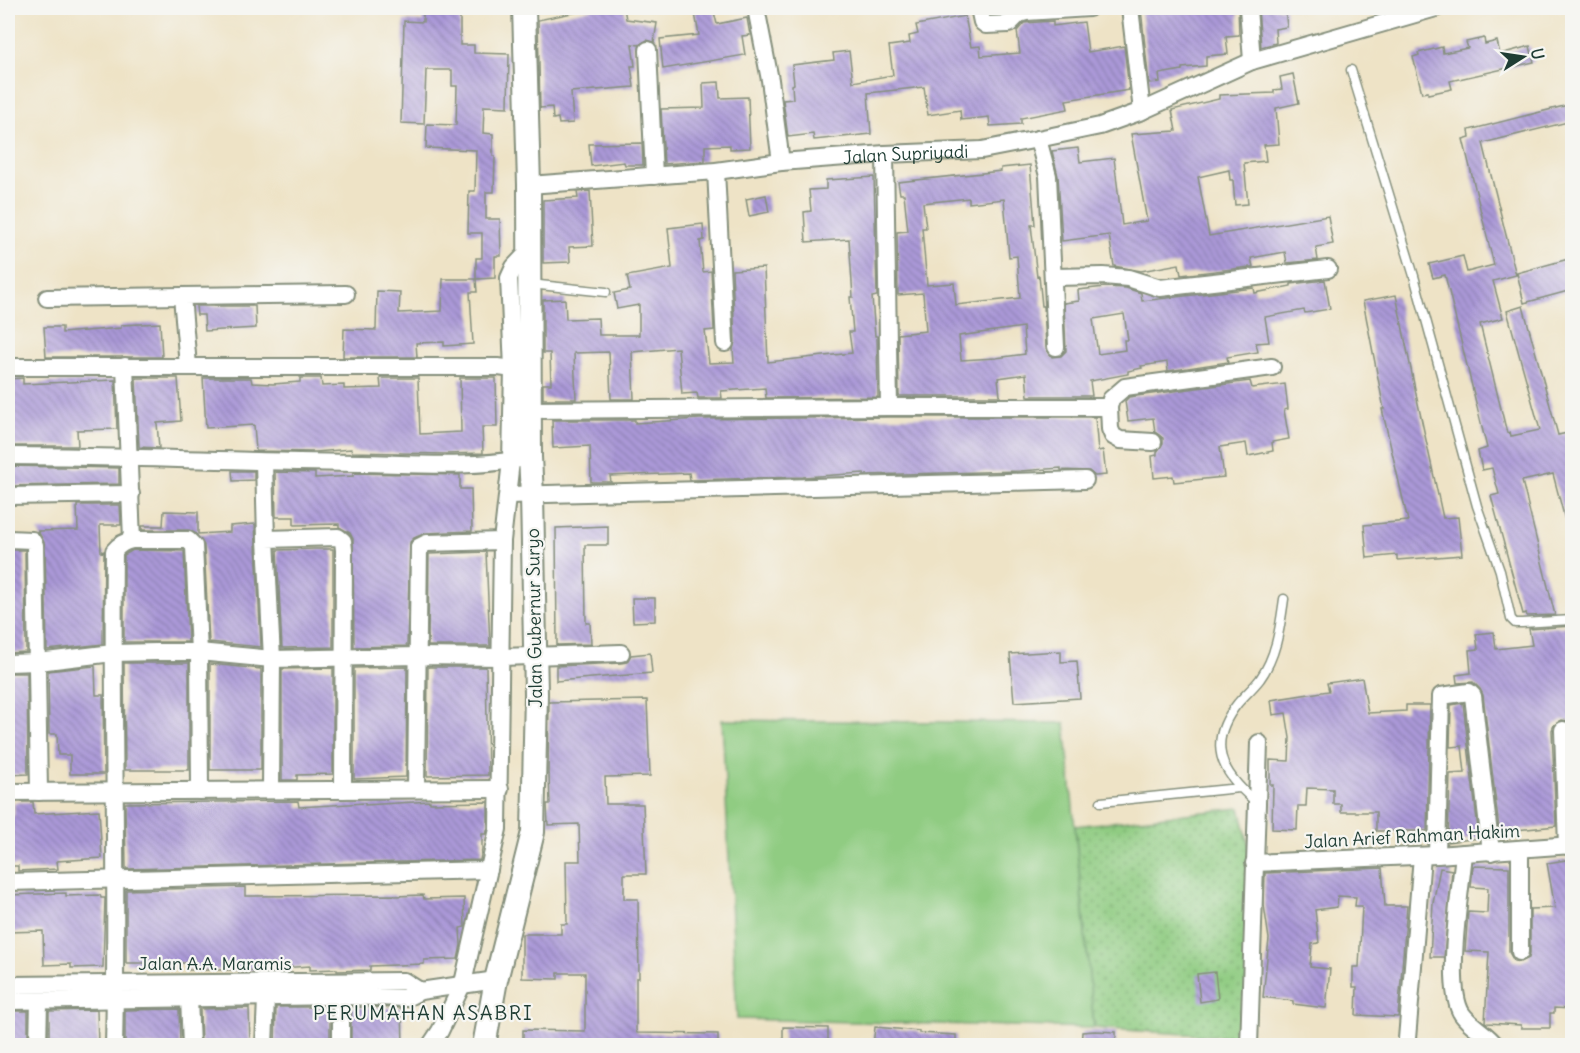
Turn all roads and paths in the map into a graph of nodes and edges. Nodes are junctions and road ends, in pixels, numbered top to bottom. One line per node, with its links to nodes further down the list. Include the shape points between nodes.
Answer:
1 (524, 8): 17 (main road)
2 (756, 8): 14 (street)
3 (979, 8): 4 (street, via 986,25 1009,24 1026,12)
4 (1089, 8)
5 (1130, 8): 11 (street)
6 (1248, 8): 9 (street)
7 (1436, 8): 9 (street, Jalan Supriyadi)
8 (648, 50): 16 (street)
9 (1252, 61): 11 (street, Jalan Supriyadi)
10 (1351, 70): 51 (lane, via 1511,619 1515,623)
11 (1142, 111): 12 (street, Jalan Supriyadi, via 1100,126)
12 (1038, 139): 13 (street, Jalan Supriyadi, via 982,150); 20 (street, via 1048,176)
13 (885, 154): 14 (street, Jalan Supriyadi); 33 (street)
14 (781, 162): 15 (street, Jalan Supriyadi)
15 (716, 171): 16 (street, Jalan Supriyadi); 26 (street)
16 (654, 176): 17 (street, Jalan Supriyadi)
17 (529, 185): 18 (main road, Jalan Gubernur Suryo)
18 (529, 251): 21 (main road, Jalan Gubernur Suryo); 32 (street, via 509,278)
19 (1328, 269): 20 (street, via 1160,288 1128,278)
20 (1053, 278): 27 (street)
21 (529, 284): 22 (lane); 32 (main road, Jalan Gubernur Suryo)
22 (606, 292)
23 (346, 294): 24 (street)
24 (182, 296): 25 (street); 29 (street)
25 (47, 298)
26 (724, 343)
27 (1056, 347)
28 (125, 366): 29 (street); 30 (street); 38 (street)
29 (188, 366): 32 (street)
30 (8, 367)
31 (1272, 367): 34 (street, via 1125,387 1111,399)
32 (521, 370): 35 (main road, Jalan Gubernur Suryo); 39 (street)
33 (889, 406): 34 (street); 35 (street)
34 (1109, 407): 36 (street, via 1113,436)
35 (530, 410): 39 (main road, Jalan Gubernur Suryo)
36 (1153, 442)
37 (8, 456): 38 (street)
38 (128, 458): 40 (street); 42 (street)
39 (521, 459): 40 (street, via 475,464); 43 (street); 44 (main road, Jalan Gubernur Suryo)
40 (264, 462): 47 (street)
41 (1085, 480): 44 (street)
42 (130, 494): 45 (street); 48 (street)
43 (508, 495): 44 (street); 49 (street)
44 (532, 495): 55 (main road, Jalan Gubernur Suryo)
45 (8, 496)
46 (8, 539): 60 (street, via 32,540 35,545)
47 (266, 539): 57 (street, via 338,537 343,541); 59 (street)
48 (132, 540): 52 (street, via 188,540 194,546); 53 (street, via 114,551)
49 (502, 541): 56 (street, via 427,543 419,547); 58 (street)
50 (1284, 599): 64 (lane, via 1278,642 1261,678 1223,728 1219,750 1228,774)
51 (1572, 620)
52 (199, 652): 53 (street); 59 (street); 70 (street)
53 (113, 653): 60 (street); 69 (street)
54 (621, 653): 55 (street)
55 (535, 655): 58 (street); 84 (main road, Jalan Gubernur Suryo, via 533,832)
56 (418, 656): 57 (street); 58 (street); 65 (street)
57 (343, 657): 59 (street); 68 (street)
58 (501, 657): 66 (street)
59 (272, 658): 67 (street)
60 (38, 662): 61 (street); 72 (street)
61 (8, 663)
62 (1563, 729): 75 (street)
63 (1259, 743): 74 (street)
64 (1239, 788): 73 (lane); 74 (lane)
65 (416, 789): 66 (street); 68 (street)
66 (500, 789): 80 (street, via 498,829)
67 (271, 790): 68 (street); 70 (street)
68 (343, 790)
69 (116, 791): 70 (street); 72 (street); 81 (street)
70 (200, 791)
71 (8, 792): 72 (street)
72 (39, 792)
73 (1101, 802)
74 (1256, 802): 79 (street)
75 (1570, 846): 76 (street, Jalan Arief Rahman Hakim)
76 (1520, 849): 77 (street, Jalan Arief Rahman Hakim); 83 (street)
77 (1491, 852): 78 (street, Jalan Arief Rahman Hakim); 78 (street, via 1473,696 1469,692 1441,696)
78 (1442, 855): 79 (street, Jalan Arief Rahman Hakim); 94 (street); 103 (street, via 1457,922 1455,992 1462,1014)
79 (1254, 863): 102 (street)
80 (489, 870): 81 (street); 85 (street)
81 (116, 879): 82 (street); 88 (street)
82 (8, 882)
83 (1520, 952)
84 (496, 980): 85 (street, Jalan A.A. Maramis); 101 (main road, Jalan Gubernur Suryo)
85 (462, 983): 87 (street, Jalan A.A. Maramis); 100 (street)
86 (8, 985): 88 (street, Jalan A.A. Maramis)
87 (420, 990): 88 (street, Jalan A.A. Maramis, via 404,981); 89 (street, Jalan A.A. Maramis, via 406,998)
88 (115, 991): 90 (street, Jalan A.A. Maramis); 93 (street, Jalan A.A. Maramis); 96 (street)
89 (342, 996): 91 (street, Jalan A.A. Maramis); 99 (street)
90 (189, 998): 91 (street, Jalan A.A. Maramis); 97 (street)
91 (266, 999): 98 (street)
92 (8, 1001): 93 (street, Jalan A.A. Maramis)
93 (39, 1001): 95 (street)
94 (1407, 1039)
95 (38, 1046)
96 (114, 1046)
97 (191, 1046)
98 (264, 1046)
99 (341, 1046)
100 (430, 1046)
101 (484, 1046)
102 (1249, 1046)
103 (1496, 1046)

